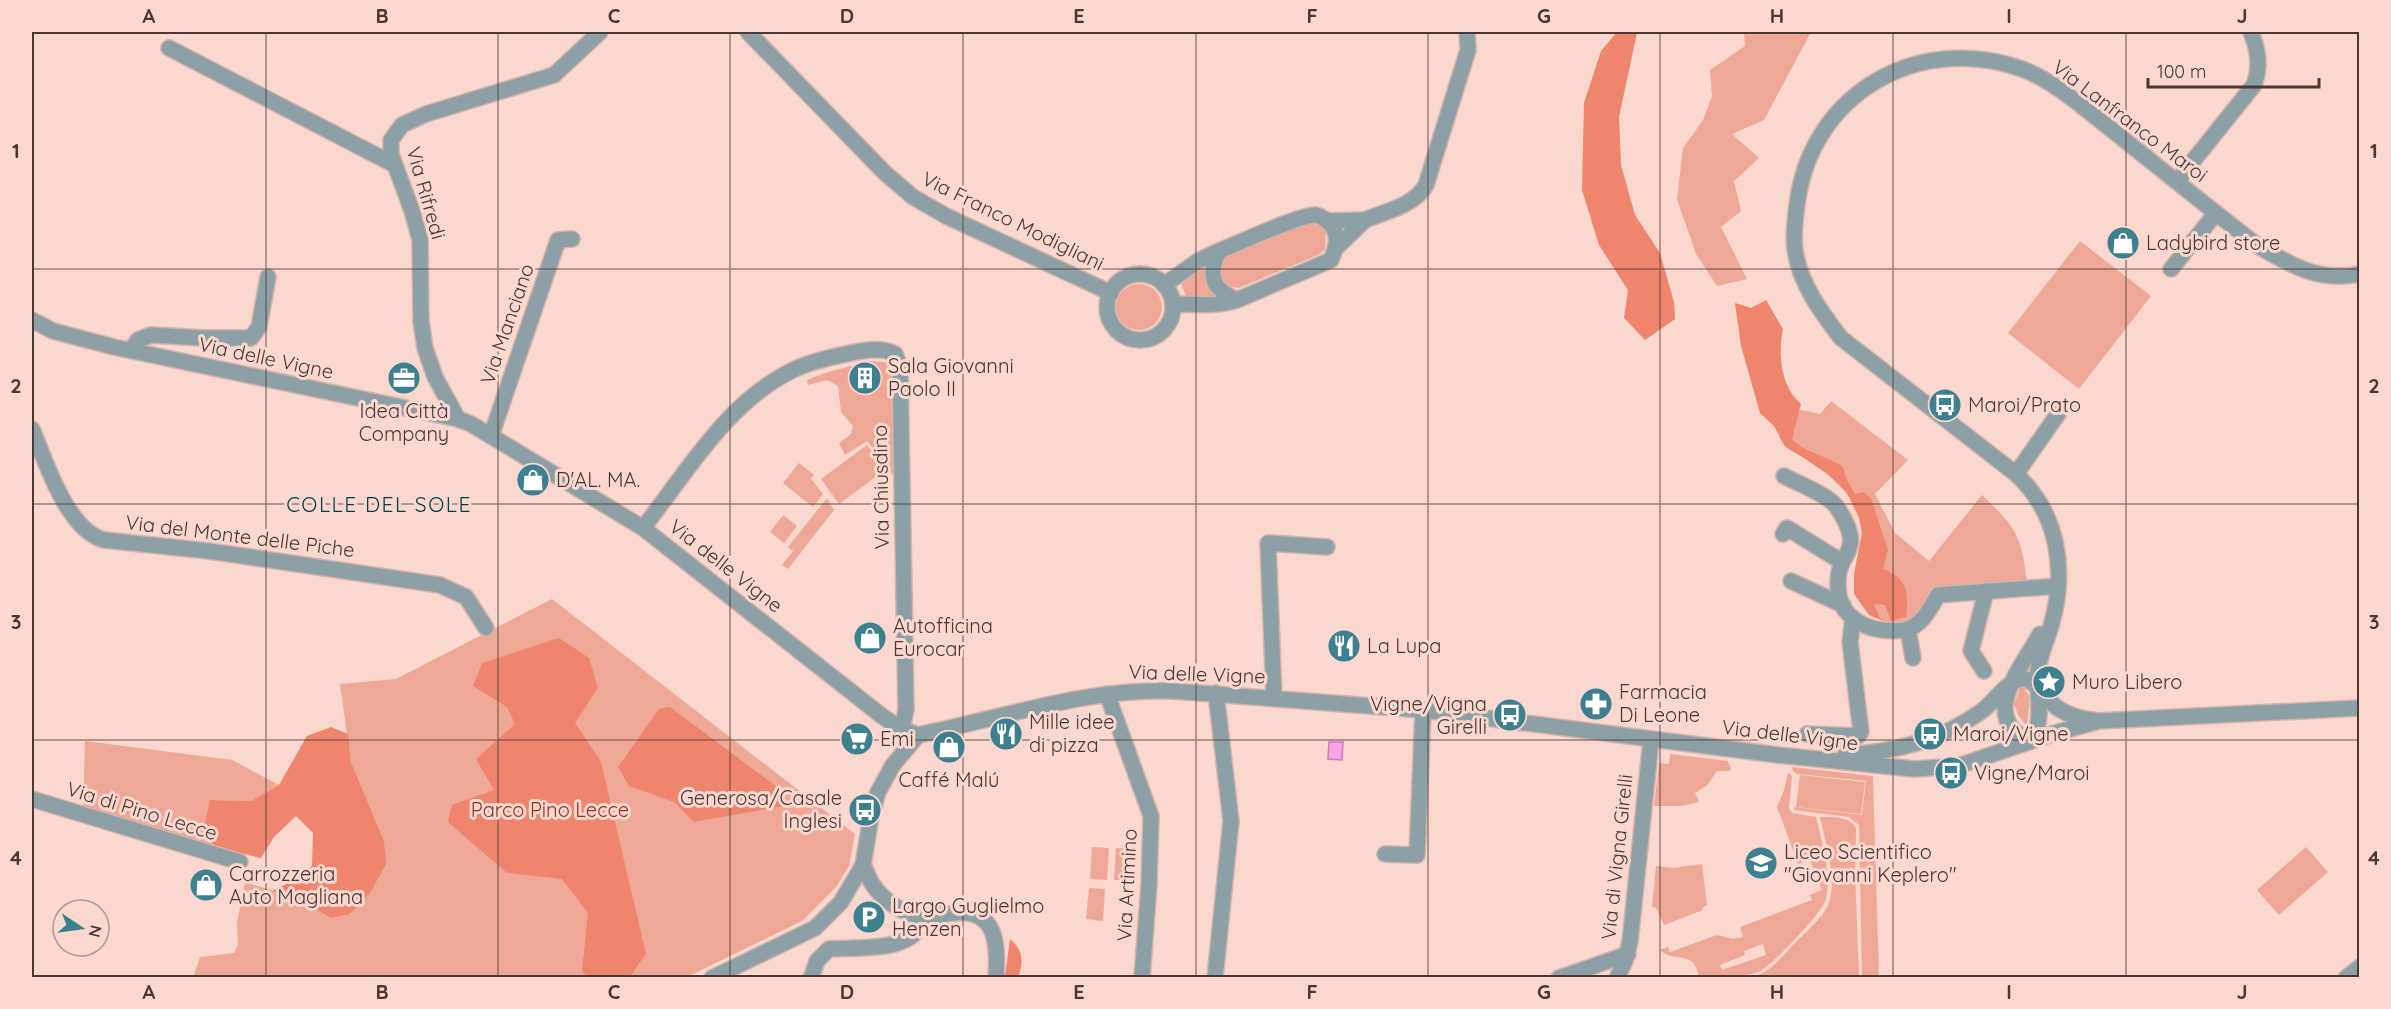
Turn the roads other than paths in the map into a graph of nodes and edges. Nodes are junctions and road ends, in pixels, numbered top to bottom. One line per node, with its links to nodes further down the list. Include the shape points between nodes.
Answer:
1 (600, 32): 6 (street, Via Rifredi, via 549,77 406,122 391,140)
2 (748, 32): 18 (street, Via Franco Modigliani, via 913,197)
3 (1467, 32): 9 (street, via 1468,50 1426,185 1413,200)
4 (2252, 32): 7 (street, via 2259,56 2259,74 2254,85)
5 (169, 48): 6 (street)
6 (393, 164): 24 (street, Via Rifredi, via 420,240 421,321 426,348 435,377)
7 (2177, 181): 8 (street, Via Lanfranco Maroi); 27 (street, Via Lanfranco Maroi, via 2060,90 2024,69 1976,57 1908,65 1874,81 1832,119 1810,152 1800,182 1795,250 1804,283 1821,313 1841,338)
8 (2216, 213): 14 (street); 15 (street, Via Lanfranco Maroi, via 2258,246 2295,267 2315,275)
9 (1365, 220): 10 (street); 12 (street)
10 (1329, 221): 12 (street, via 1336,231); 13 (street, via 1317,215 1301,218)
11 (573, 239): 26 (street, Via Manciano, via 558,240)
12 (1337, 247): 19 (street, via 1331,260)
13 (1219, 251): 17 (street); 19 (street, via 1213,265 1214,281 1220,290)
14 (2171, 269)
15 (2360, 274)
16 (268, 277): 22 (street, via 259,327 251,338 151,335 138,340)
17 (1164, 285): 18 (street, via 1150,276 1136,274 1117,284); 20 (street)
18 (1111, 293): 20 (street, via 1107,303 1112,324 1129,338 1140,340 1160,333 1172,315)
19 (1237, 300): 20 (street)
20 (1173, 304)
21 (32, 320): 22 (street, Via delle Vigne, via 58,333)
22 (131, 350): 24 (street, Via delle Vigne)
23 (2058, 414): 27 (street)
24 (458, 419): 26 (street, Via delle Vigne)
25 (32, 429): 39 (street, Via del Monte delle Piche, via 68,507 84,528 99,539 440,585 466,597)
26 (491, 436): 29 (street, Via delle Vigne)
27 (2016, 474): 34 (street, Via Lanfranco Maroi, via 2034,494 2050,523 2059,564)
28 (1784, 476): 32 (street, via 1834,502 1851,540 1851,550)
29 (643, 528): 51 (street, Via delle Vigne); 51 (street, Via Chiusdino, via 732,416 773,381 795,368 848,354 883,350 895,354 900,368 906,710)
30 (1783, 534): 32 (street, via 1787,528)
31 (1327, 547): 47 (street, via 1268,543)
32 (1842, 562): 36 (street, via 1838,579)
33 (1791, 581): 36 (street)
34 (2058, 586): 35 (street); 37 (street, Via Lanfranco Maroi)
35 (1986, 591): 40 (street, via 1938,595 1927,613); 42 (street, via 1971,651)
36 (1843, 605): 38 (street)
37 (2056, 605): 43 (street, Via Lanfranco Maroi); 44 (street, Via Lanfranco Maroi, via 2039,661)
38 (1853, 618): 40 (street, via 1861,626 1879,631); 52 (street, via 1850,642 1861,732 1858,736)
39 (486, 628)
40 (1908, 629): 41 (street)
41 (1913, 658)
42 (1984, 671)
43 (2011, 684): 44 (street, via 2026,679); 55 (street, Via Lanfranco Maroi, via 2005,699 2007,716 2021,735); 56 (street, Via Lanfranco Maroi, via 1985,709 1934,738 1890,750)
44 (2038, 691): 50 (street, via 2066,713); 55 (street, Via Lanfranco Maroi, via 2040,721)
45 (1216, 693): 46 (street, Via delle Vigne, via 1143,690); 47 (street, Via delle Vigne); 70 (street, via 1231,821)
46 (1107, 694): 53 (street, Via delle Vigne); 69 (street, Via Artimino, via 1151,816)
47 (1274, 698): 49 (street, Via delle Vigne)
48 (2360, 708): 50 (street, Via delle Vigne)
49 (1423, 710): 54 (street, Via delle Vigne); 58 (street, via 1417,855)
50 (2099, 721): 55 (street, Via delle Vigne)
51 (902, 729): 53 (street, Via delle Vigne)
52 (1807, 734)
53 (918, 735): 60 (street, via 893,765 878,792)
54 (1651, 740): 56 (street, Via delle Vigne); 64 (street, Via di Vigna Girelli)
55 (2031, 741): 56 (street, Via delle Vigne, via 1970,762 1931,769 1896,769)
56 (1813, 758)
57 (32, 799): 59 (street, Via di Pino Lecce)
58 (1384, 854)
59 (240, 862)
60 (863, 865): 61 (street, via 887,900); 62 (street, via 846,896)
61 (924, 917): 63 (street, via 918,929 899,942 866,949); 68 (street, via 963,913 986,922 997,942)
62 (814, 928): 63 (street); 66 (street)
63 (829, 949): 67 (street, via 817,961)
64 (1628, 954): 71 (street); 72 (street, Via di Vigna Girelli)
65 (2360, 967): 73 (street)
66 (712, 978)
67 (811, 978)
68 (996, 978)
69 (1142, 978)
70 (1215, 978)
71 (1559, 978)
72 (1617, 978)
73 (2346, 978)

